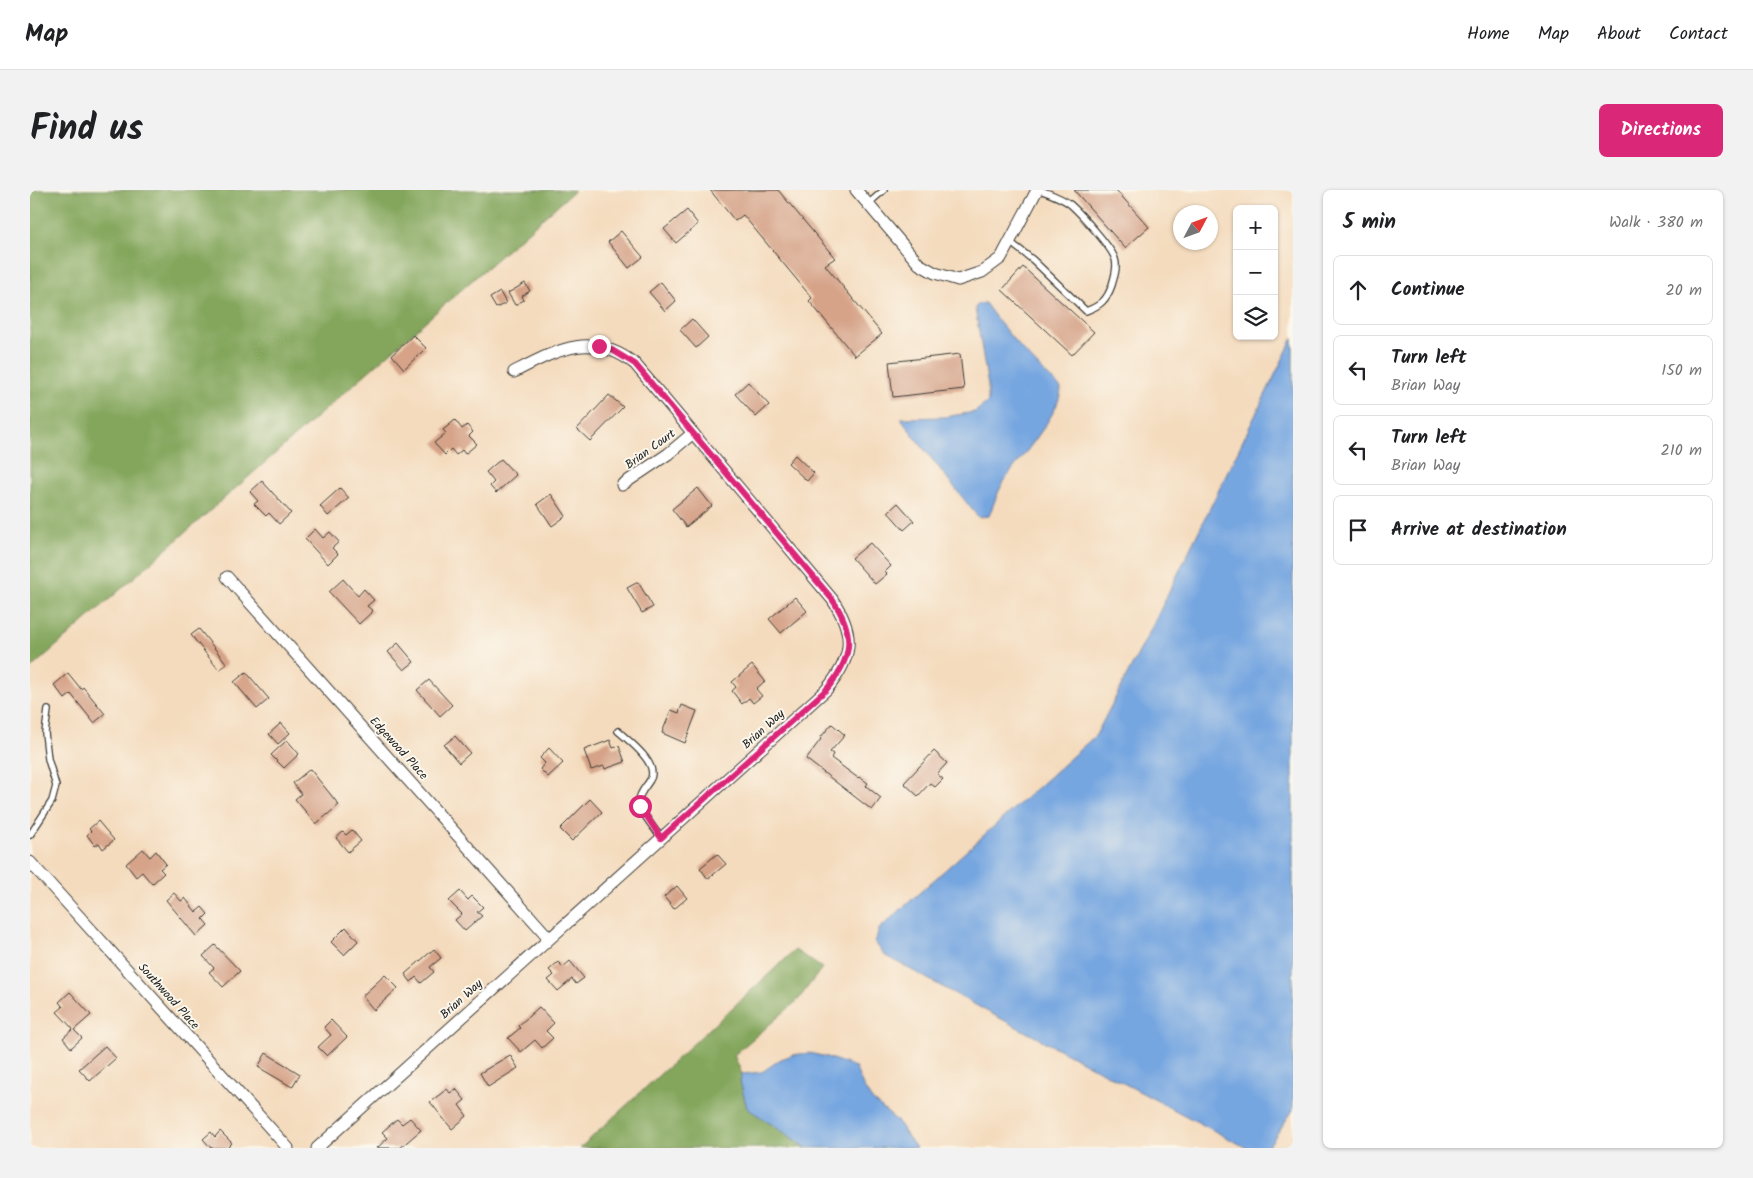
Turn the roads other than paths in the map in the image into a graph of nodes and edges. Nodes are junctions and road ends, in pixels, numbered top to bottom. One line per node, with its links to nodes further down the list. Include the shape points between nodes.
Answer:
1 (856, 190): 4 (street)
2 (884, 190): 4 (lane)
3 (1039, 190): 5 (street); 5 (lane, via 1071,205 1111,250 1116,260 1116,271 1109,294 1098,307 1086,311)
4 (868, 204): 5 (street, via 919,264 958,280 982,272 1001,258)
5 (1010, 242)
6 (514, 372): 7 (street, Brian Way, via 570,348 586,345 612,350 635,364)
7 (693, 433): 8 (street, Brian Court); 13 (street, Brian Way, via 832,599 844,622 849,648 840,671 826,690)
8 (622, 485)
9 (227, 577): 15 (street, Edgewood Place)
10 (48, 710): 12 (lane, via 45,733 56,786 52,801)
11 (618, 731): 13 (lane, via 652,768 652,776 639,800)
12 (30, 835)
13 (661, 838): 15 (street, Brian Way)
14 (30, 862): 16 (street, Southwood Place)
15 (549, 938): 17 (street, Brian Way)
16 (288, 1148)
17 (316, 1148)

